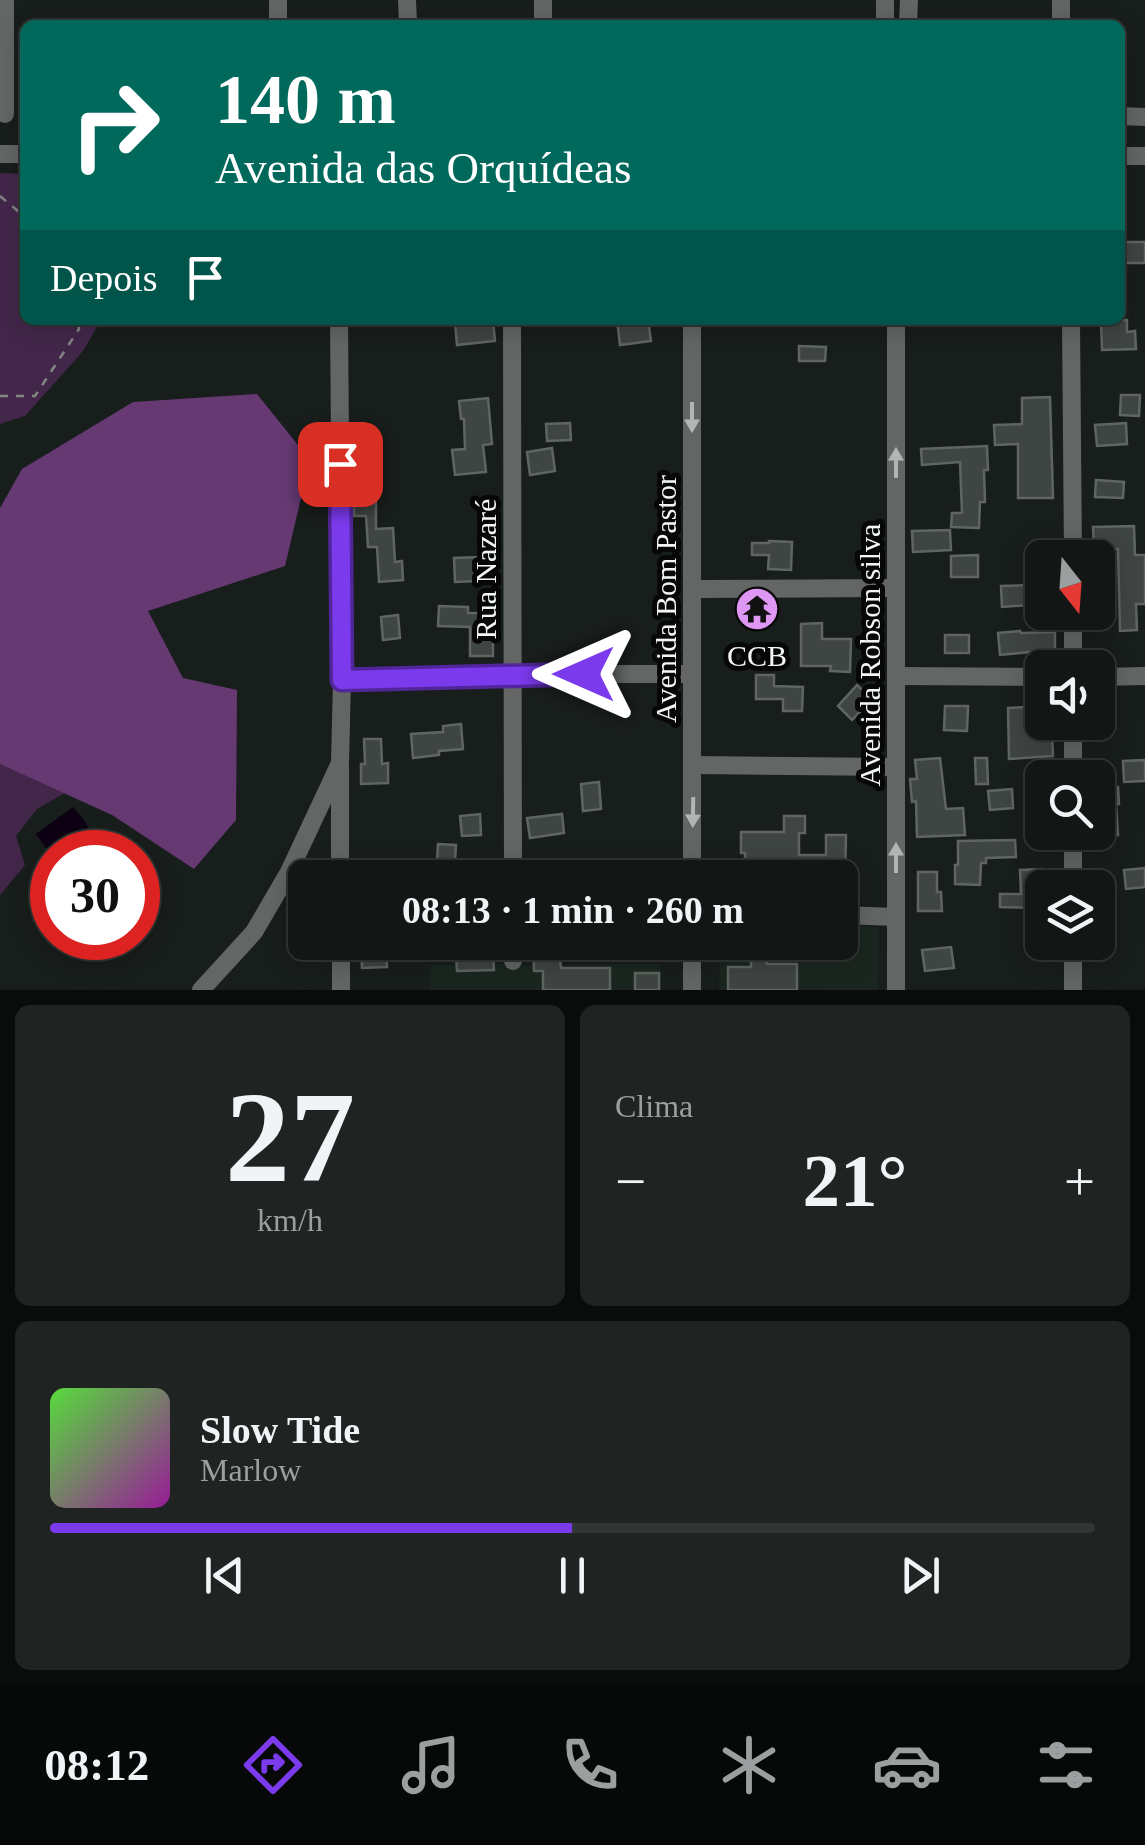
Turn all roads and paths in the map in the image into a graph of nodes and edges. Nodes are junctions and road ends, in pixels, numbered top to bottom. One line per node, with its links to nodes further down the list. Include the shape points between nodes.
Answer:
1 (4, 0): 2 (street)
2 (3, 114)
3 (0, 196): 4 (path)
4 (20, 213)
5 (79, 325): 11 (path, via 35,396)
6 (339, 325): 21 (street)
7 (512, 325): 15 (street, Rua Nazaré)
8 (692, 325): 14 (street, Avenida Bom Pastor, one-way to 14)
9 (896, 325): 13 (street, Avenida Robson silva, one-way to 9)
10 (1071, 325): 12 (street)
11 (0, 396)
12 (1072, 540)
13 (896, 588): 14 (street); 17 (street, Avenida Robson silva)
14 (692, 589): 16 (street, Avenida Bom Pastor)
15 (512, 674): 16 (street); 21 (street); 26 (street, Rua Nazaré)
16 (690, 674): 23 (street, Avenida Bom Pastor)
17 (896, 676): 19 (street); 24 (street, Avenida Robson silva)
18 (1145, 676): 20 (street)
19 (1025, 677)
20 (1115, 677)
21 (342, 680): 22 (street)
22 (340, 763): 25 (street); 33 (street, via 254,932)
23 (693, 765): 24 (street); 27 (street, Avenida Bom Pastor, one-way to 27)
24 (896, 767): 29 (street, Avenida Robson silva, one-way to 24)
25 (340, 860)
26 (513, 860)
27 (692, 860)
28 (858, 916): 29 (street)
29 (896, 917): 36 (street, Avenida Robson silva)
30 (341, 960): 34 (street)
31 (692, 960): 35 (street)
32 (1073, 960): 37 (street)
33 (203, 989)
34 (341, 990)
35 (692, 990)
36 (896, 990)
37 (1073, 990)

